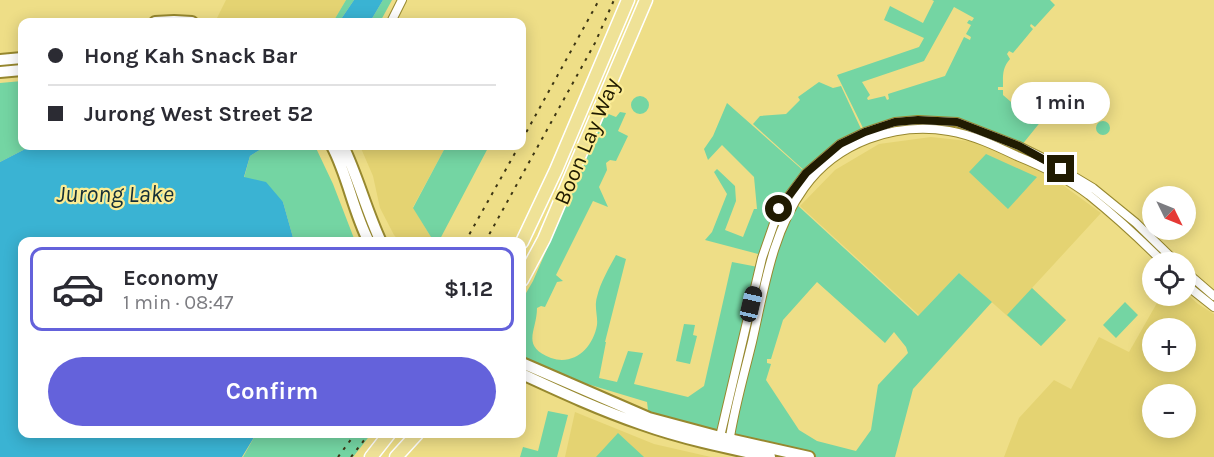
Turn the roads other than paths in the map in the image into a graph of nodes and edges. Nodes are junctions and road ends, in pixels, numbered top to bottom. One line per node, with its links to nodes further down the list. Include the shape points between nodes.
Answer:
1 (402, 0): 4 (street)
2 (628, 0): 13 (main road, Boon Lay Way)
3 (646, 0): 16 (main road, Boon Lay Way)
4 (393, 18)
5 (18, 58): 6 (street)
6 (0, 60)
7 (18, 70): 8 (street)
8 (0, 72)
9 (334, 150): 11 (street)
10 (345, 150): 12 (street)
11 (367, 237)
12 (379, 237)
13 (524, 237)
14 (1153, 252): 25 (street, via 1088,195 1000,147 950,131 923,129 866,139 839,153 812,178 788,216 772,259)
15 (1166, 252): 25 (street, via 1093,188 1019,146 957,122 895,122 865,132 840,144 806,173 779,209 762,258)
16 (526, 273)
17 (1196, 280): 19 (street)
18 (1196, 293): 20 (street)
19 (1214, 296)
20 (1214, 307)
21 (526, 365): 25 (street, via 648,417)
22 (526, 376): 25 (street, via 643,425)
23 (386, 438): 26 (main road)
24 (413, 438): 27 (main road)
25 (724, 442): 28 (street); 29 (street)
26 (371, 457)
27 (396, 457)
28 (770, 457)
29 (809, 457)

